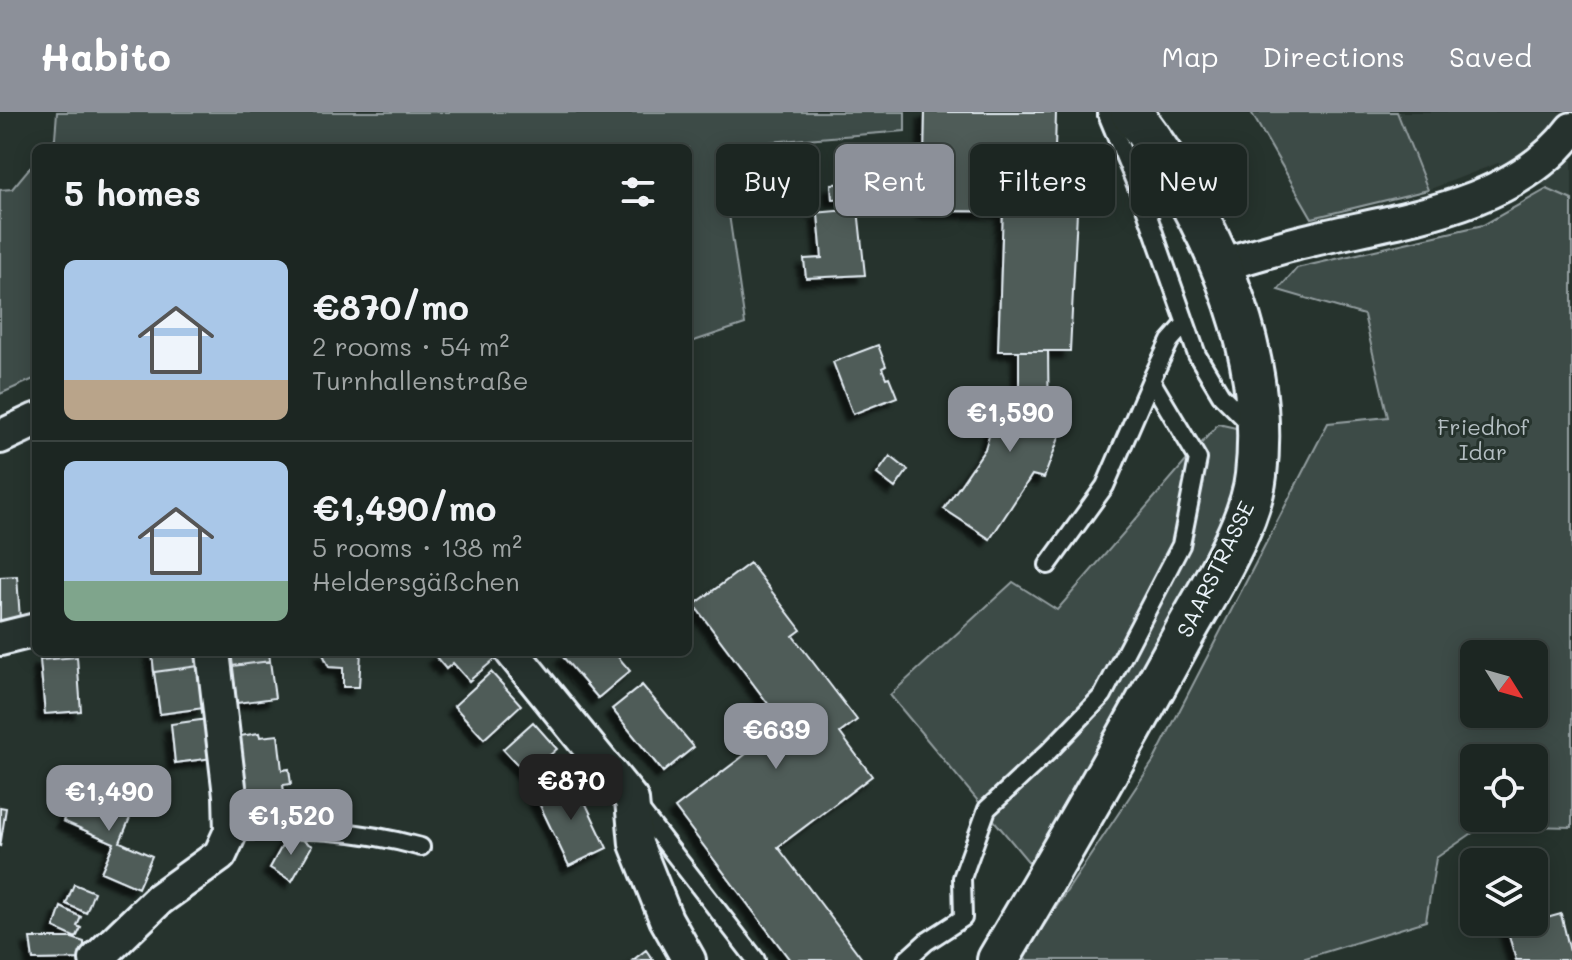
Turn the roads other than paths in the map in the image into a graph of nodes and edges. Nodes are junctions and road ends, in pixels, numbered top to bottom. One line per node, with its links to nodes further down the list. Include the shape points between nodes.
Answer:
1 (1106, 112): 5 (lane)
2 (1131, 112): 4 (street, SAARSTRASSE, via 1182,184)
3 (1572, 129): 4 (street, via 1543,161 1483,195)
4 (1221, 265): 8 (street, SAARSTRASSE, via 1247,348)
5 (1185, 324): 6 (lane); 8 (lane, via 1221,395)
6 (1151, 380): 10 (lane, via 1105,486); 21 (lane, via 1198,459 1181,545 1103,695 987,809 962,878 963,918)
7 (32, 422): 9 (street)
8 (1259, 432): 22 (street, SAARSTRASSE, via 1256,478 1245,516 1216,576)
9 (0, 437)
10 (1048, 565)
11 (32, 631): 12 (street)
12 (0, 639)
13 (213, 656): 16 (street)
14 (515, 656): 15 (street)
15 (632, 800): 19 (street, via 636,844); 20 (lane)
16 (231, 831): 17 (lane, via 304,828 381,836); 18 (street, via 220,855 159,899)
17 (421, 847)
18 (96, 960)
19 (689, 960)
20 (756, 960)
21 (906, 960)
22 (998, 960)

